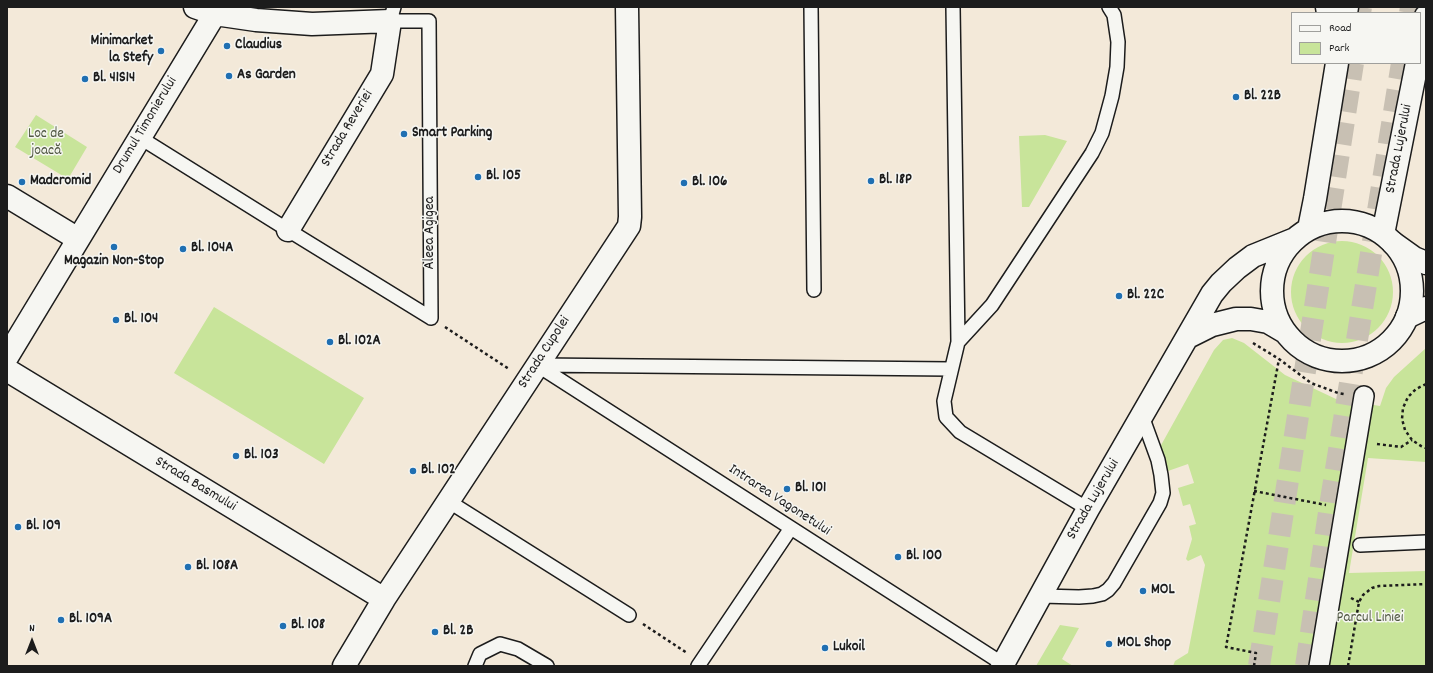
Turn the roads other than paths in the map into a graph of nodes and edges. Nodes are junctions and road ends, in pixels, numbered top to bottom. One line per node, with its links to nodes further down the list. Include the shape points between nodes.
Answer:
1 (627, 7): 27 (street, Strada Cupolei, via 630,217 628,226)
2 (811, 7): 19 (lane)
3 (953, 7): 23 (lane)
4 (1109, 7): 23 (lane, via 1114,15 1118,42 1112,96 1102,133 1092,153 992,305)
5 (210, 9): 7 (street, Aleea Agigea, via 256,20); 12 (street, Drumul Timonierului)
6 (392, 14): 7 (street, Aleea Agigea); 14 (street, Strada Reveriei, via 382,74); 14 (lane, Aleea Agigea, via 430,21 431,318)
7 (306, 16)
8 (1426, 16): 9 (street)
9 (1421, 42)
10 (1336, 64): 15 (street, via 1315,199)
11 (1417, 64): 16 (street, Strada Lujerului)
12 (140, 137): 14 (lane); 17 (street, Drumul Timonierului)
13 (7, 196): 17 (street)
14 (288, 230)
15 (1302, 234): 16 (street, via 1327,222 1347,221 1366,225); 21 (street, via 1282,255 1274,274 1272,294 1276,314); 22 (street, Strada Lujerului, via 1253,256 1237,268 1212,294)
16 (1388, 238): 18 (street, via 1414,258); 20 (street, via 1403,255 1411,280 1411,302)
17 (78, 239): 24 (street, Drumul Timonierului)
18 (1426, 263)
19 (814, 290)
20 (1420, 315): 21 (street, via 1385,346 1369,356 1351,360 1332,360 1314,355 1298,346)
21 (1285, 332): 22 (street, via 1268,322 1236,319 1212,325)
22 (1188, 336): 29 (street, Strada Lujerului)
23 (958, 342): 25 (lane)
24 (7, 357)
25 (950, 369): 27 (lane); 31 (lane, via 944,401 946,417 960,432)
26 (7, 370): 36 (street, Strada Basmului)
27 (532, 373): 30 (street, Strada Cupolei); 32 (lane, Intrarea Vagonetului)
28 (1364, 396): 43 (street)
29 (1142, 416): 31 (street, Strada Lujerului); 35 (lane, via 1162,475 1160,503 1108,590 1093,596)
30 (448, 501): 36 (street, Strada Cupolei); 37 (lane)
31 (1088, 509): 35 (street, Strada Lujerului)
32 (791, 528): 38 (lane); 39 (lane, Intrarea Vagonetului)
33 (1426, 542): 34 (lane)
34 (1360, 545)
35 (1040, 596): 39 (street, Strada Lujerului)
36 (384, 600): 40 (street, Strada Cupolei)
37 (629, 615)
38 (700, 664)
39 (1002, 665)
40 (344, 666)
41 (475, 666): 42 (lane, via 480,654 500,644 518,648)
42 (546, 666)
43 (1319, 666)

